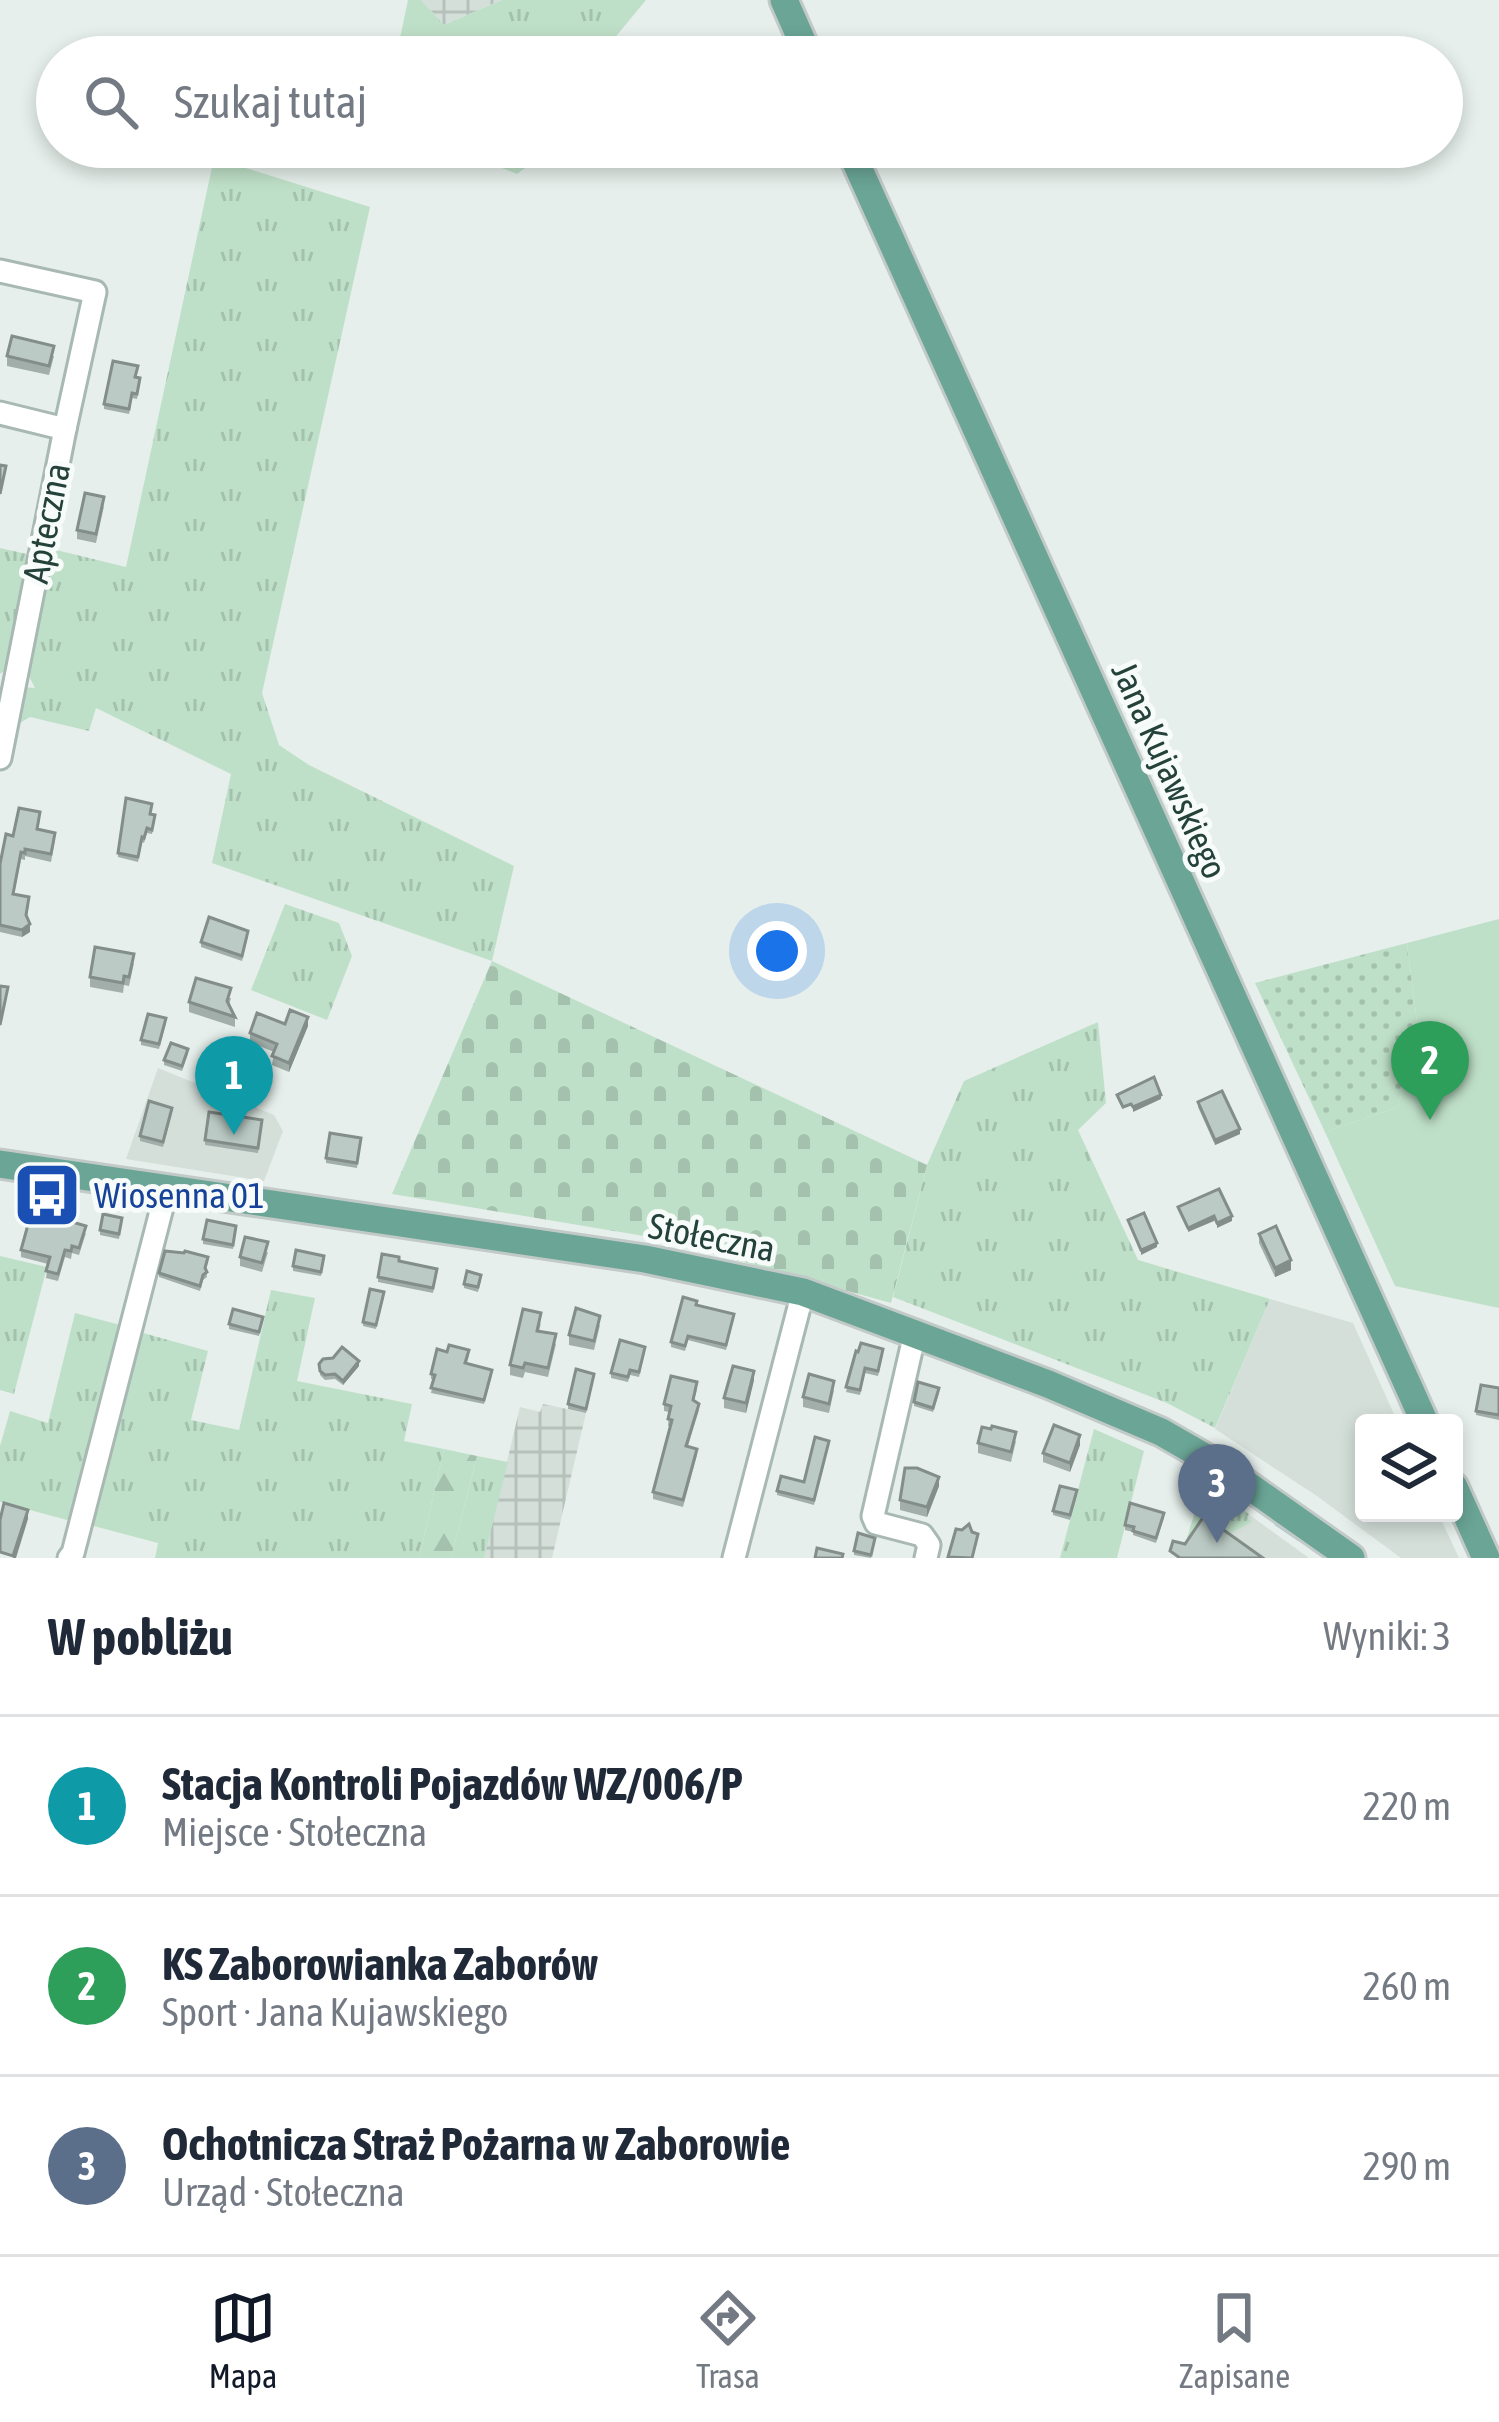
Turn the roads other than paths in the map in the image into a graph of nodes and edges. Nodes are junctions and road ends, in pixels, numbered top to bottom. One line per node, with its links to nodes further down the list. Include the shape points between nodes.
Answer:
1 (784, 0): 2 (main road)
2 (800, 36)
3 (858, 168): 13 (main road, Jana Kujawskiego)
4 (0, 272): 6 (street, Apteczna, via 95,292)
5 (0, 413): 6 (street, Apteczna)
6 (64, 429): 7 (street, Apteczna)
7 (6, 699): 8 (street, Apteczna)
8 (0, 758)
9 (0, 1164): 10 (main road, Stołeczna)
10 (167, 1188): 11 (main road, Stołeczna, via 645,1259); 15 (street)
11 (803, 1292): 12 (main road, Stołeczna); 16 (street)
12 (915, 1333): 17 (street, via 873,1516 922,1535); 18 (main road, Stołeczna, via 1161,1432)
13 (1421, 1414)
14 (1463, 1507): 19 (main road)
15 (69, 1558)
16 (734, 1558)
17 (926, 1558)
18 (1351, 1558)
19 (1486, 1558)

